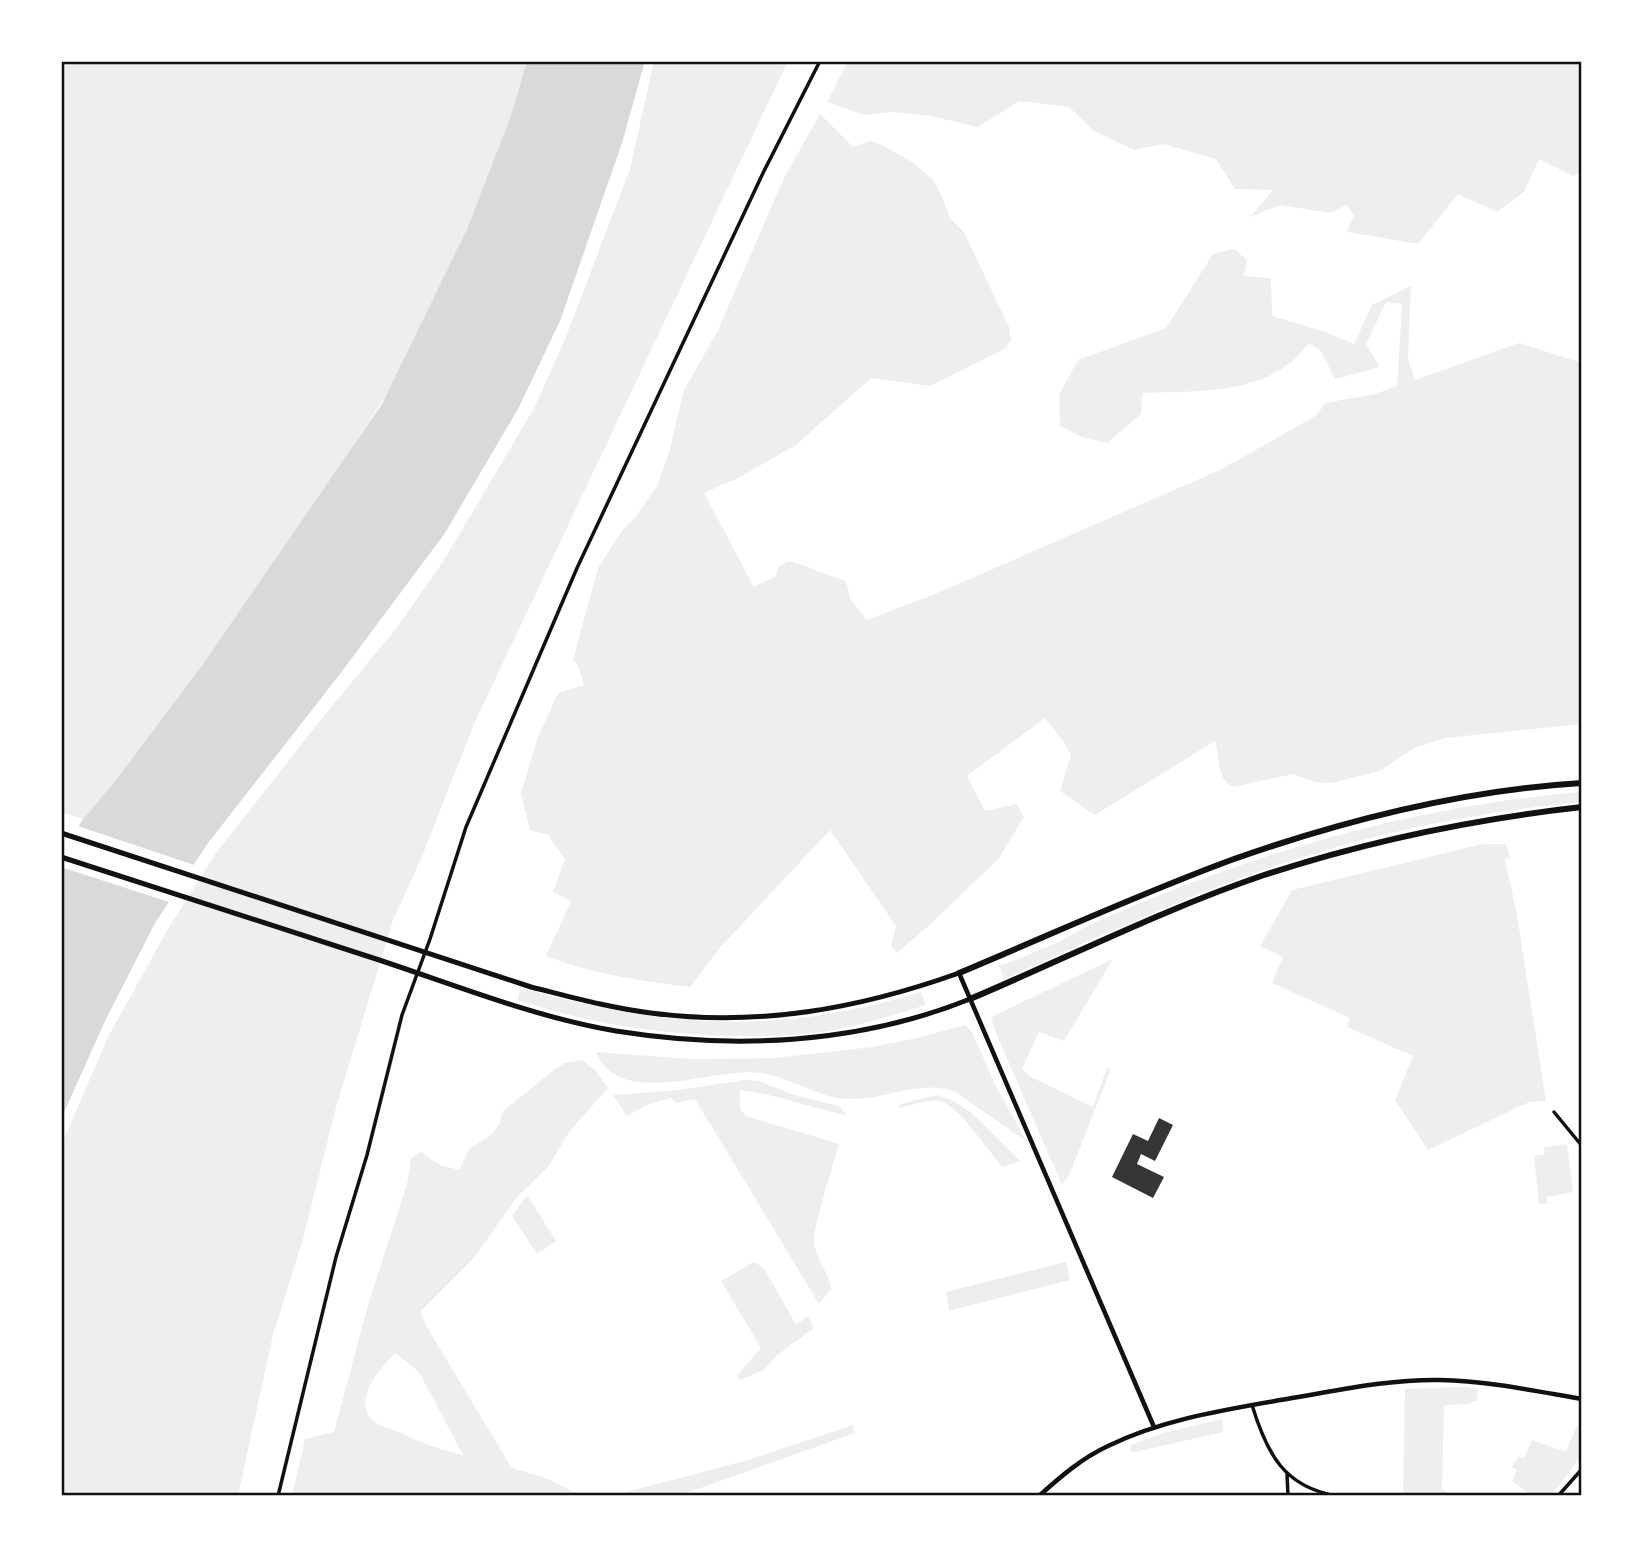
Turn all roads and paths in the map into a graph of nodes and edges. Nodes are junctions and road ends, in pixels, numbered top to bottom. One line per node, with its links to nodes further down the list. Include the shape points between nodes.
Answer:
1 (820, 61): 15 (street, via 577,568 466,827 402,1015)
2 (1582, 783): 6 (highway, via 1422,806 1307,835 1232,860)
3 (1582, 807): 7 (highway, via 1424,831 1264,875)
4 (61, 833): 6 (main road, via 531,987 650,1013 705,1017 809,1013 902,993)
5 (61, 857): 7 (main road, via 524,1008 615,1030 715,1040 841,1035 927,1016)
6 (958, 973): 7 (street)
7 (970, 999): 12 (street)
8 (1554, 1112): 9 (street)
9 (1582, 1146)
10 (1582, 1399): 11 (street, via 1460,1381 1416,1381)
11 (1252, 1405): 12 (street); 14 (street)
12 (1154, 1427): 16 (street, via 1094,1453)
13 (1582, 1469): 19 (street)
14 (1287, 1474): 17 (street); 18 (street, via 1307,1489)
15 (278, 1496)
16 (1039, 1496)
17 (1288, 1496)
18 (1338, 1496)
19 (1558, 1496)

